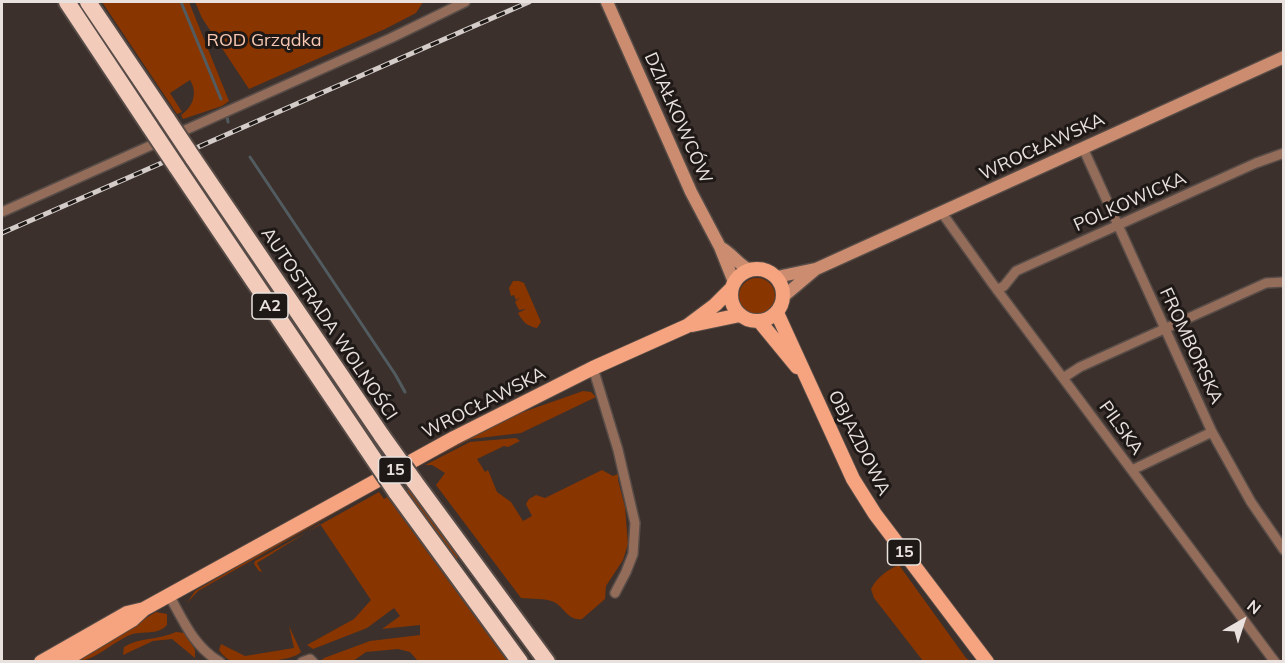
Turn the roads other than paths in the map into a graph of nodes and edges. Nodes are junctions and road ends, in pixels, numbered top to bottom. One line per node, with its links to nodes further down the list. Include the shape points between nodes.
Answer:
1 (67, 2): 36 (highway, A2, bridge, via 364,446)
2 (88, 2): 37 (highway, AUTOSTRADA WOLNOŚCI / A2, bridge, via 382,436)
3 (465, 2): 8 (street)
4 (607, 2): 11 (street, DZIAŁKOWCÓW, via 694,200)
5 (1284, 57): 6 (street, WROCŁAWSKA)
6 (1083, 148): 9 (street, WROCŁAWSKA); 10 (street, FROMBORSKA)
7 (1284, 153): 10 (street, POLKOWICKA)
8 (2, 212)
9 (942, 213): 12 (street, WROCŁAWSKA); 17 (street, PILSKA)
10 (1118, 225): 17 (street, POLKOWICKA, via 1016,271); 23 (street, FROMBORSKA)
11 (720, 247): 13 (street, DZIAŁKOWCÓW); 16 (street, DZIAŁKOWCÓW)
12 (816, 269): 14 (street, WROCŁAWSKA); 18 (street, WROCŁAWSKA)
13 (750, 270): 14 (main road, via 763,269); 16 (main road, 15)
14 (777, 277): 18 (main road)
15 (1284, 282): 23 (street, via 1266,283)
16 (733, 285): 20 (main road, via 732,303); 22 (main road, WROCŁAWSKA / 15)
17 (997, 290): 25 (street, PILSKA)
18 (784, 296): 19 (main road)
19 (777, 313): 21 (main road); 26 (main road, OBJAZDOWA / 15)
20 (740, 315): 21 (main road, 15); 22 (main road, WROCŁAWSKA / 15)
21 (759, 322): 26 (main road, OBJAZDOWA / 15)
22 (687, 326): 24 (main road, WROCŁAWSKA / 15)
23 (1165, 330): 25 (street); 27 (street, FROMBORSKA)
24 (593, 368): 30 (street, via 635,523 633,554); 31 (main road, WROCŁAWSKA / 15, via 454,438)
25 (1063, 378): 28 (street, PILSKA)
26 (810, 383): 38 (main road, OBJAZDOWA / 15, via 853,479 869,505)
27 (1212, 432): 28 (street); 29 (street, FROMBORSKA, via 1251,502)
28 (1132, 470): 39 (street, PILSKA)
29 (1284, 550)
30 (615, 593)
31 (169, 595): 32 (main road, WROCŁAWSKA / 15); 35 (street, via 194,640)
32 (144, 609): 33 (main road, WROCŁAWSKA / 15, via 127,613); 34 (main road, WROCŁAWSKA / 15)
33 (41, 662)
34 (62, 662)
35 (220, 662)
36 (520, 662)
37 (547, 662)
38 (987, 662)
39 (1275, 662)

